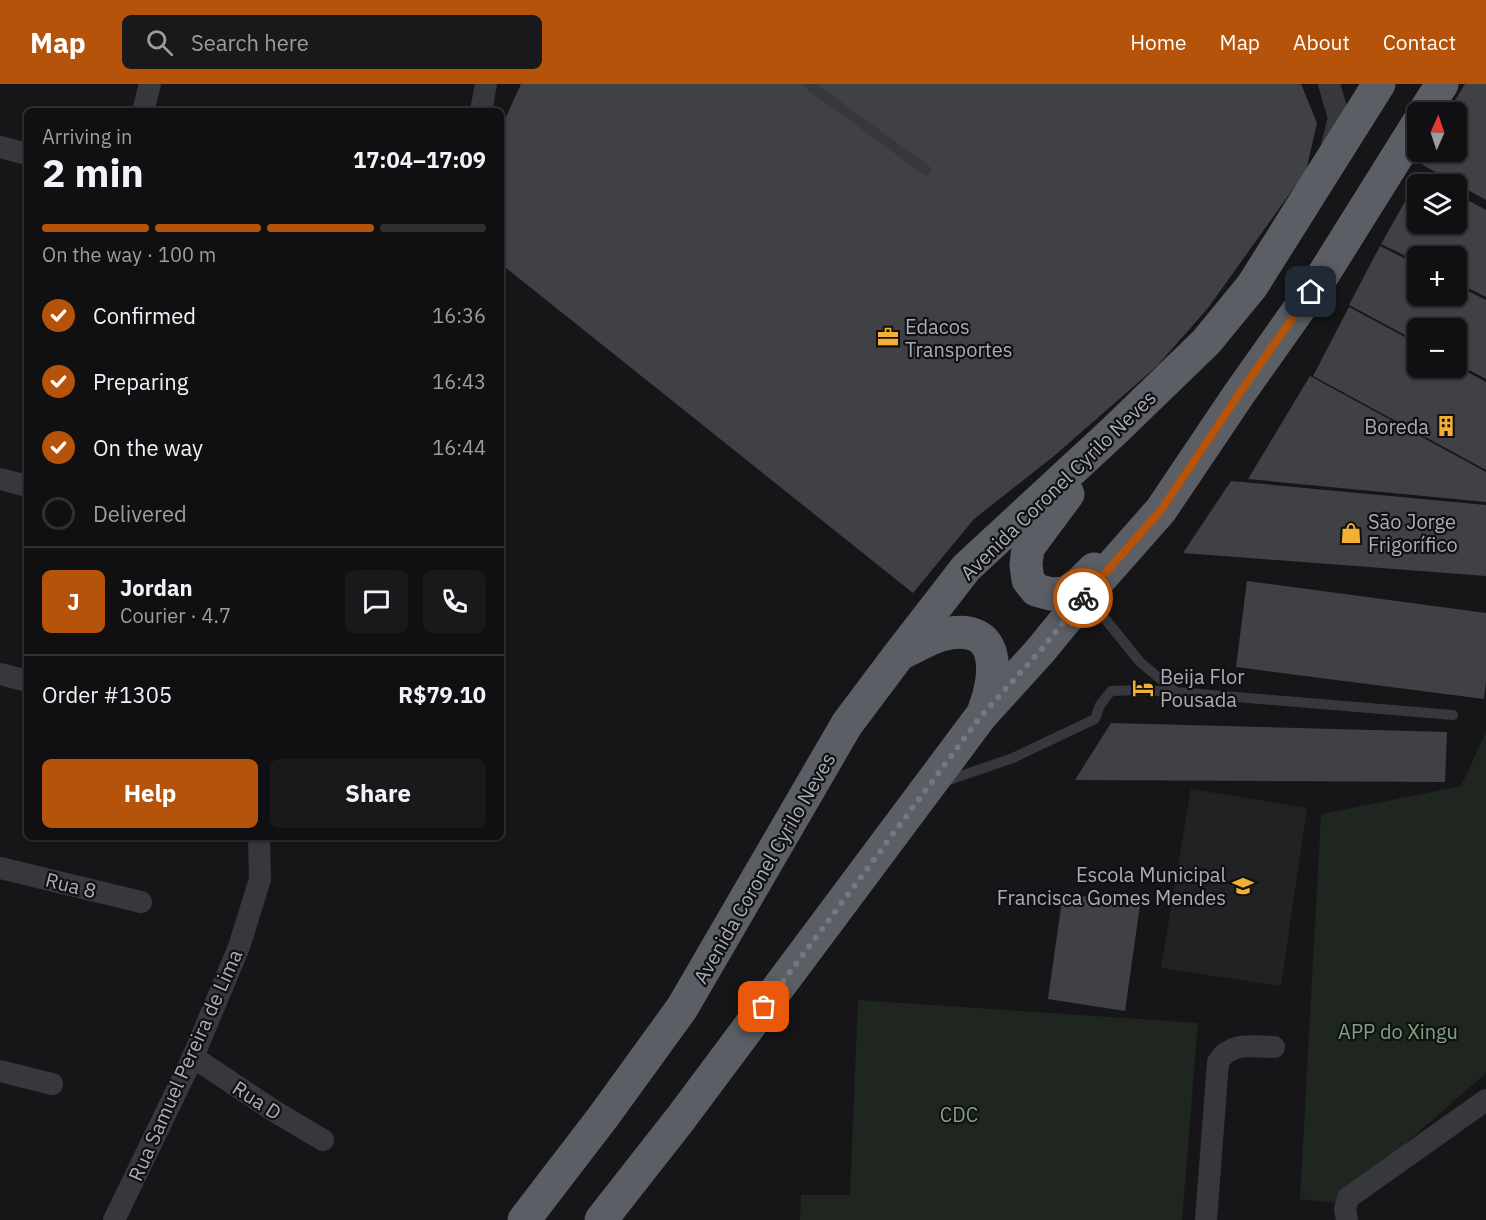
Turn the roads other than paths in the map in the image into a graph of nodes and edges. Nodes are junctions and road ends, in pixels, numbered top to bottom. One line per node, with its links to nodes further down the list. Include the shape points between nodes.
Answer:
1 (150, 84): 8 (street)
2 (486, 84): 9 (street)
3 (808, 84): 13 (lane)
4 (1329, 84): 14 (street, via 1339,118)
5 (1379, 84): 14 (highway, Avenida Coronel Cyrilo Neves)
6 (1442, 84): 7 (highway)
7 (1430, 102)
8 (144, 108)
9 (481, 108)
10 (1407, 141): 18 (highway, via 1323,275)
11 (0, 147): 12 (street)
12 (24, 153)
13 (926, 170)
14 (1324, 172): 15 (highway, Avenida Coronel Cyrilo Neves, via 1252,286 1206,342)
15 (1113, 432): 18 (highway, via 1028,548 1028,580 1036,590 1066,593); 20 (highway, Avenida Coronel Cyrilo Neves, via 966,568)
16 (0, 479): 17 (street)
17 (24, 485)
18 (1161, 510): 19 (highway)
19 (1086, 595): 23 (lane, via 1140,662); 25 (highway)
20 (898, 656): 25 (highway, via 946,634 975,635 986,643 994,664); 37 (highway, Avenida Coronel Cyrilo Neves, via 847,724 682,1008)
21 (0, 674): 22 (street)
22 (24, 680)
23 (1176, 692): 24 (lane); 26 (lane, via 1111,691 1095,719 1013,758)
24 (1454, 715)
25 (981, 716): 26 (highway)
26 (928, 787): 38 (highway)
27 (259, 840): 31 (street, Rua Samuel Pereira de Lima, via 260,879 239,947)
28 (0, 868): 29 (street, Rua 8)
29 (141, 902)
30 (1274, 1047): 39 (street, via 1235,1047 1224,1052 1218,1062)
31 (193, 1057): 35 (street, Rua D, via 273,1112); 36 (street, Rua Samuel Pereira de Lima)
32 (0, 1071): 33 (street)
33 (52, 1084)
34 (1486, 1100): 40 (street, via 1348,1198)
35 (323, 1140)
36 (114, 1220)
37 (524, 1220)
38 (601, 1220)
39 (1206, 1220)
40 (1347, 1220)

